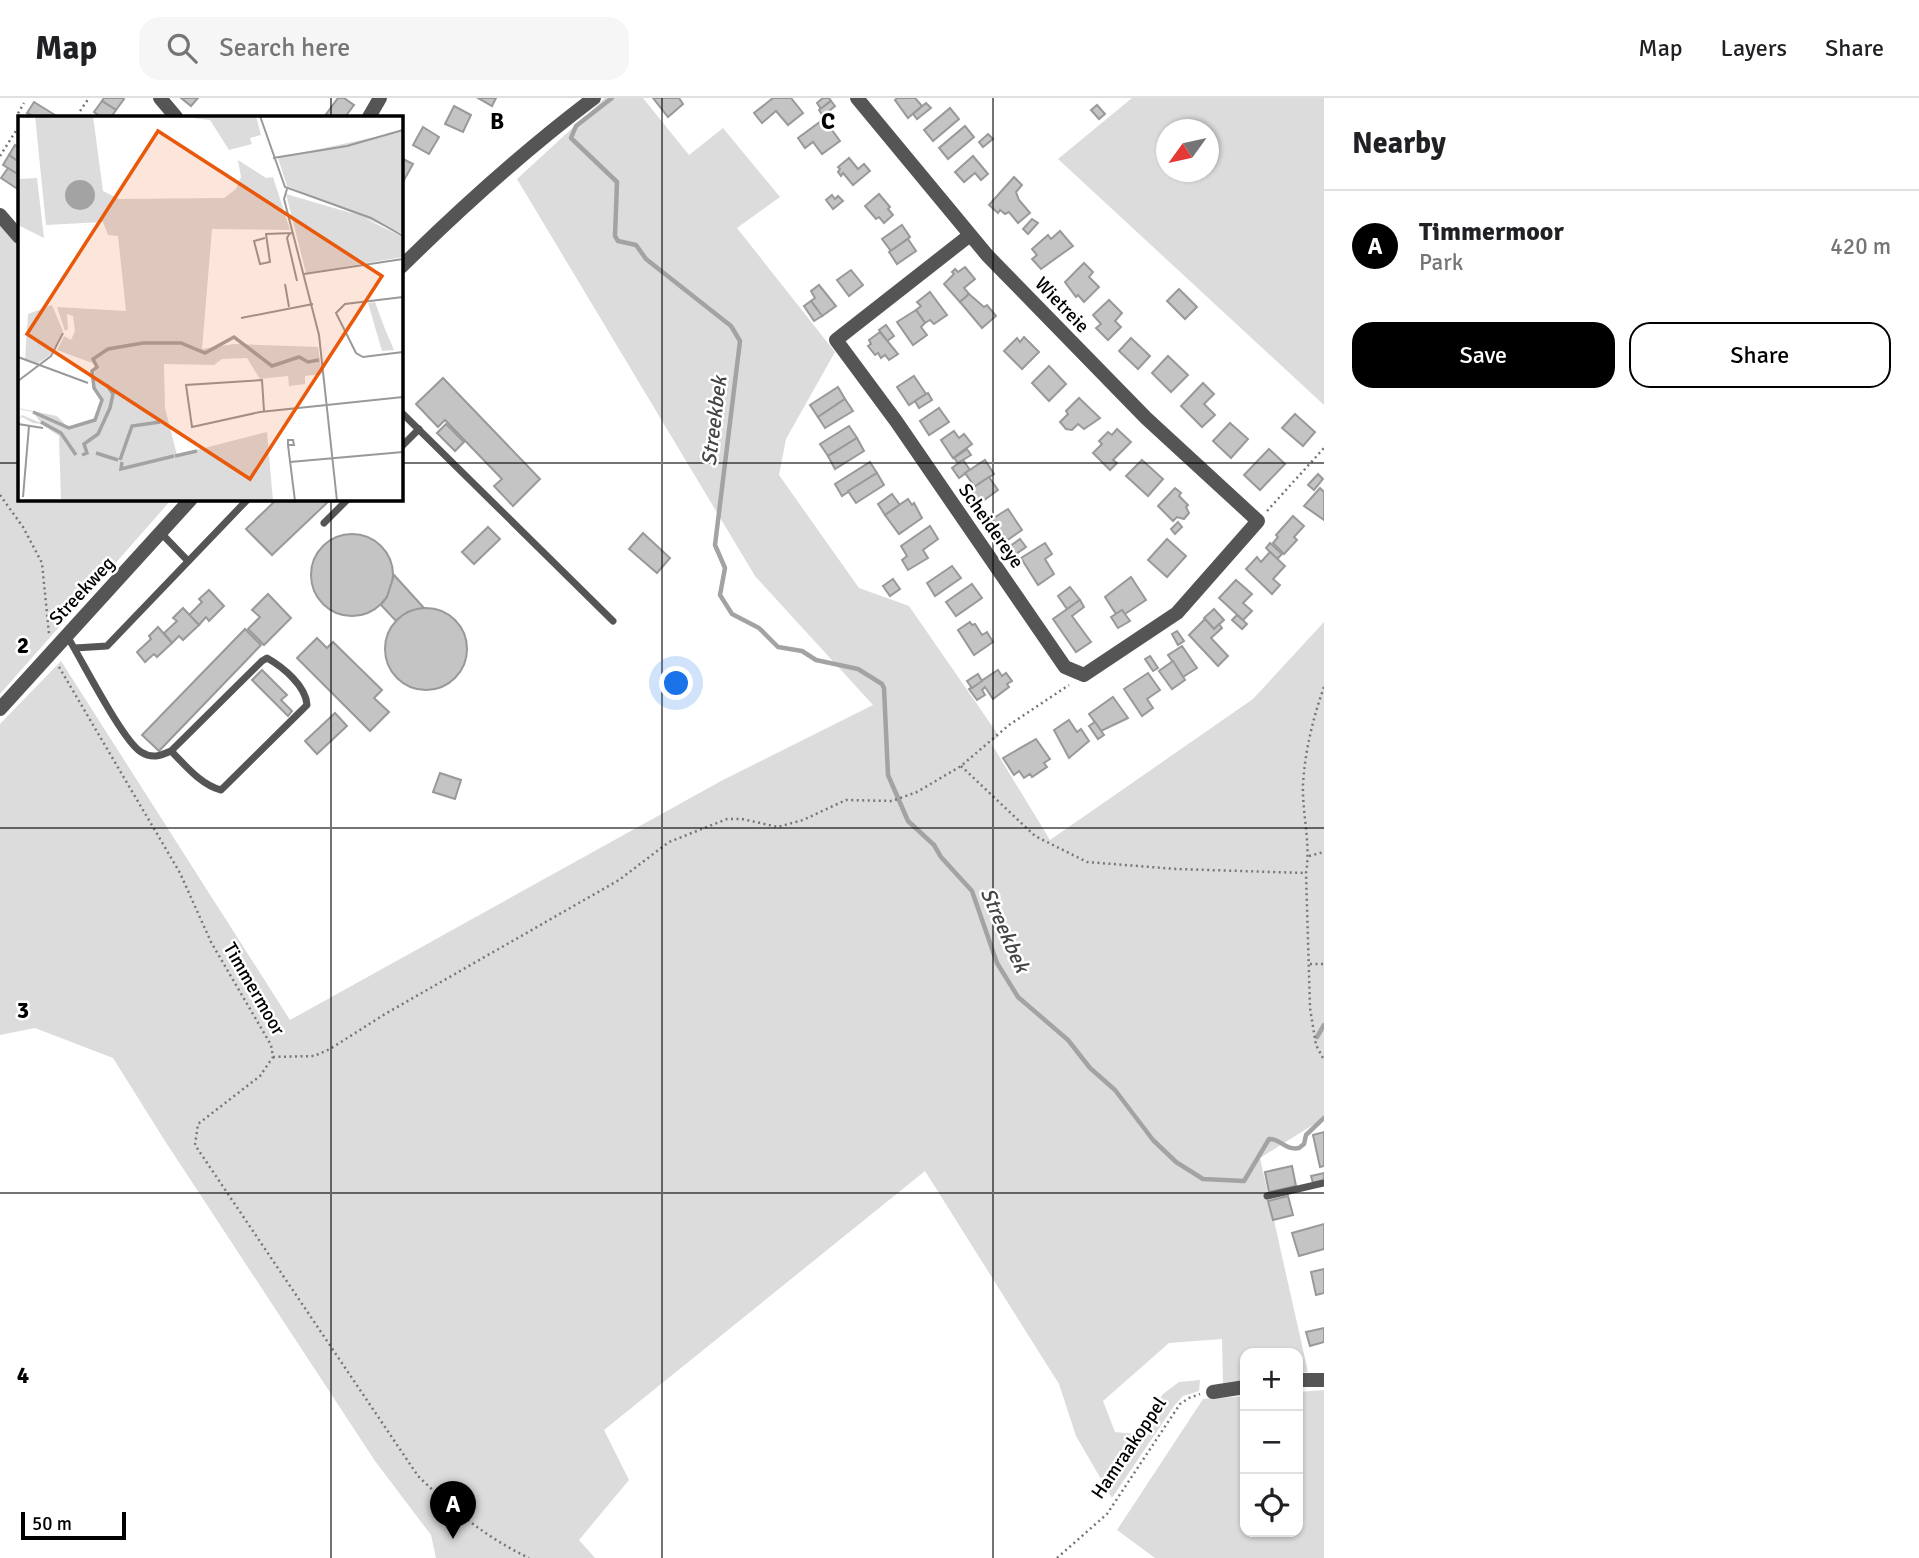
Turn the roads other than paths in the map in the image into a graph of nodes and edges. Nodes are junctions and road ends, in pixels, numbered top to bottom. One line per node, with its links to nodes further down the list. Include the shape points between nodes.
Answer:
1 (160, 98): 5 (street)
2 (380, 98): 6 (street)
3 (594, 98): 10 (street, via 457,212)
4 (857, 98): 8 (street, Wietreie)
5 (175, 116)
6 (370, 116)
7 (0, 215): 9 (street)
8 (970, 235): 22 (street, Scheidereye, via 836,340 1065,667); 22 (street, Wietreie, via 1146,418 1258,521 1177,613)
9 (18, 236)
10 (402, 266)
11 (402, 413): 12 (lane)
12 (419, 429): 13 (lane); 20 (lane)
13 (402, 446)
14 (190, 500): 18 (street, Streekweg)
15 (247, 500): 19 (lane)
16 (347, 500): 17 (lane)
17 (324, 523)
18 (161, 533): 19 (lane); 21 (street, Streekweg)
19 (188, 561): 21 (lane, via 107,646)
20 (613, 621)
21 (71, 642): 23 (street, Streekweg, via 51,652); 24 (lane, via 131,744 149,756)
22 (1084, 675)
23 (0, 709)
24 (171, 751): 24 (lane, via 267,658 306,693 307,705 221,790 190,771)
25 (1324, 1183): 26 (lane)
26 (1267, 1196)
27 (1303, 1380): 28 (street)
28 (1324, 1380)
29 (1240, 1388): 30 (street)
30 (1213, 1392)

